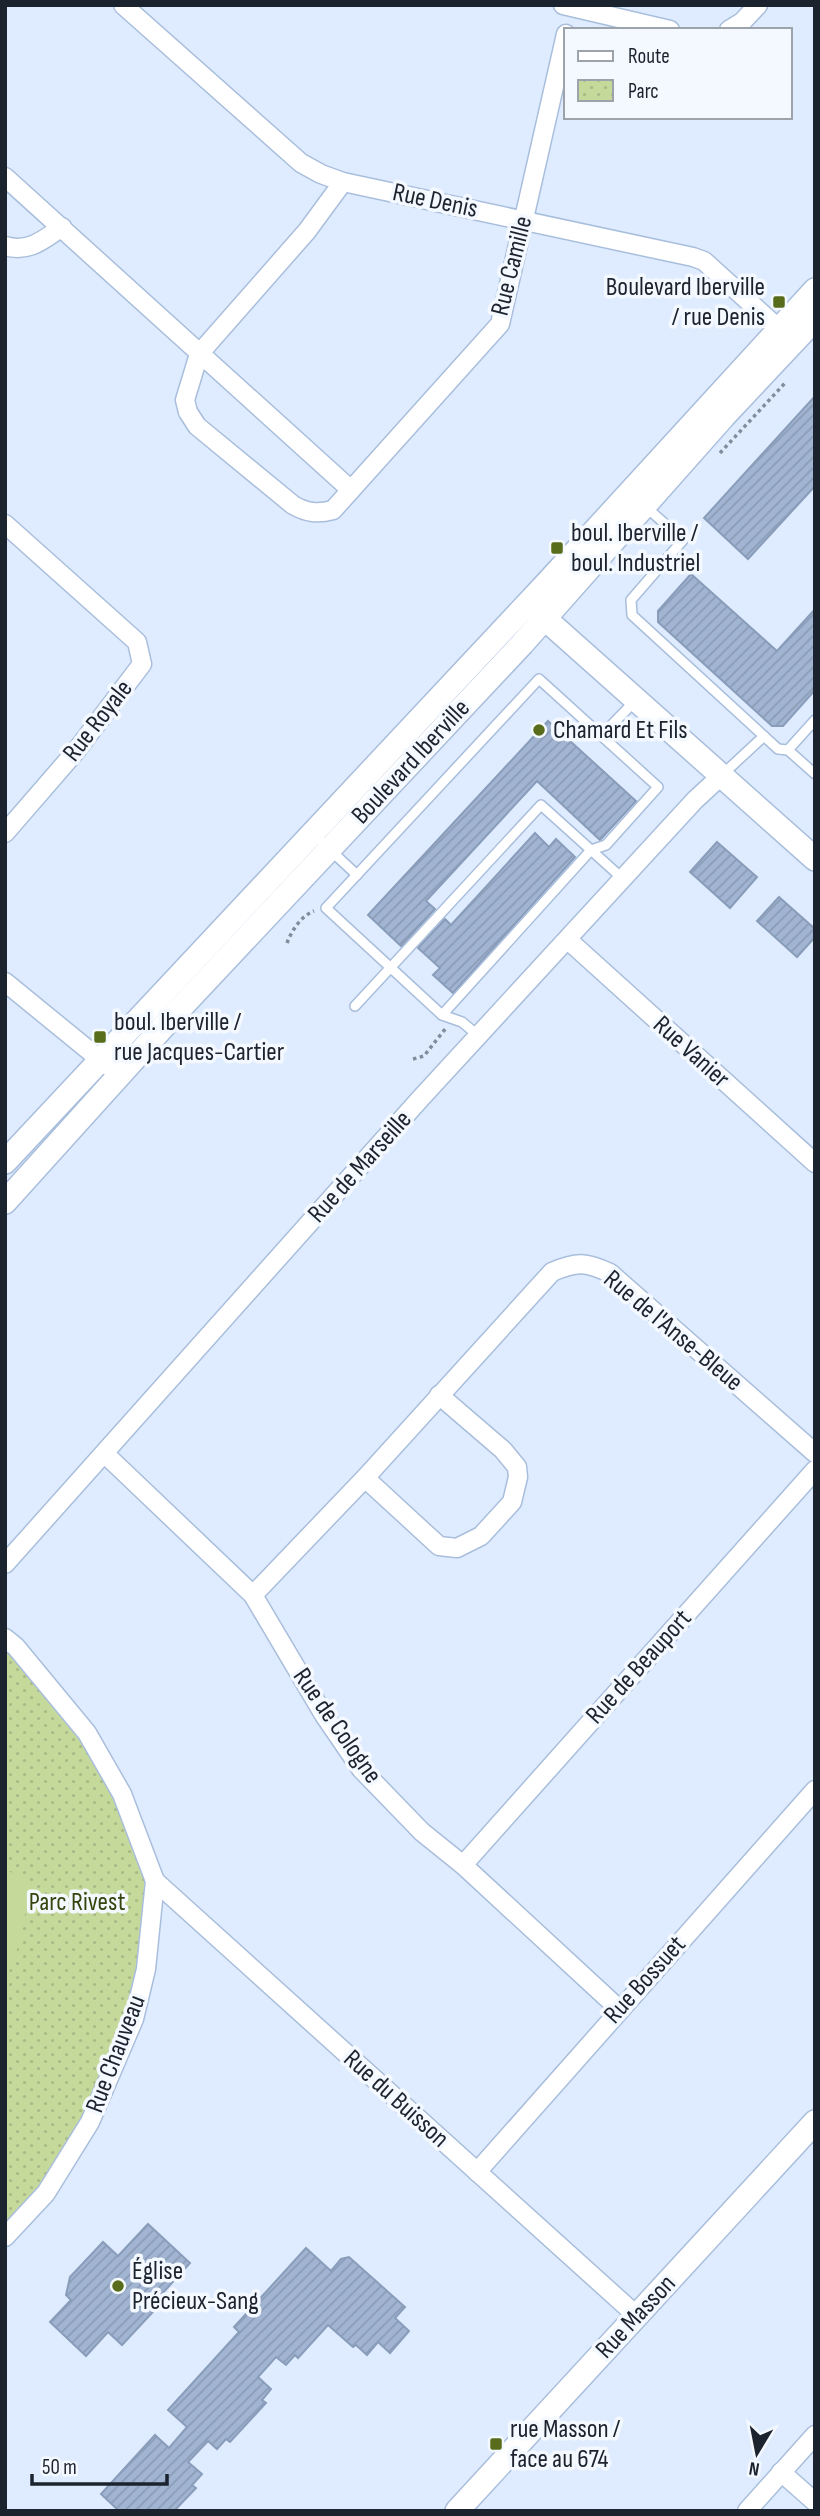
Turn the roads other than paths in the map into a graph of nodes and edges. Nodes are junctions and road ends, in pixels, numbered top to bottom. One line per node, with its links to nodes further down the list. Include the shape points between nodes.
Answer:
1 (123, 5): 9 (street, Rue Denis, via 301,163)
2 (758, 5): 4 (street)
3 (567, 6): 5 (street, Rue Camille); 6 (street)
4 (736, 26)
5 (567, 28)
6 (661, 28)
7 (564, 45): 10 (street, Rue Camille)
8 (5, 177): 11 (street)
9 (344, 182): 10 (street, Rue Denis); 16 (street, Rue Camille)
10 (524, 219): 15 (street, Rue Denis, via 704,261); 17 (street, Rue Camille, via 500,324)
11 (62, 227): 12 (street, via 35,246); 16 (street)
12 (5, 246)
13 (815, 290): 15 (street, Boulevard Iberville)
14 (815, 319): 18 (street, Boulevard Iberville)
15 (779, 329): 20 (street, Boulevard Iberville)
16 (199, 354): 17 (street); 17 (street, Rue Camille, via 185,400 197,426 303,511 319,514 333,510)
17 (351, 490)
18 (645, 506): 20 (street, Boulevard Iberville); 24 (lane, via 683,540 631,600 632,615)
19 (5, 524): 28 (street, Rue Royale, via 136,642 142,664 76,751)
20 (536, 611): 21 (street); 29 (street, Boulevard Iberville); 30 (street, Boulevard Iberville, via 513,654)
21 (636, 700): 23 (lane); 27 (street)
22 (815, 720): 25 (lane)
23 (602, 735): 31 (lane, via 658,787 606,845); 33 (lane, via 539,679)
24 (764, 736): 25 (lane); 27 (lane)
25 (788, 750): 26 (lane)
26 (815, 774)
27 (721, 776): 32 (street); 34 (street, Rue de Marseille)
28 (5, 833)
29 (312, 833): 30 (lane); 41 (street, Boulevard Iberville)
30 (329, 849): 33 (lane); 42 (street, Boulevard Iberville)
31 (591, 850): 34 (lane); 36 (lane, via 541,805); 39 (lane)
32 (815, 859)
33 (357, 874): 36 (lane, via 326,908)
34 (623, 879): 35 (street, Rue de Marseille)
35 (568, 940): 40 (street, Rue de Marseille); 44 (street, Rue Vanier)
36 (390, 967): 38 (lane); 39 (lane)
37 (5, 982): 41 (street)
38 (355, 1006)
39 (447, 1016): 40 (lane)
40 (480, 1037): 48 (street, Rue de Marseille)
41 (101, 1059): 42 (street); 43 (street, Boulevard Iberville)
42 (118, 1075): 45 (street, Boulevard Iberville)
43 (5, 1162)
44 (815, 1163)
45 (5, 1202)
46 (439, 1395): 47 (street, Rue de l'Anse-Bleue, via 552,1272 589,1264 610,1273); 50 (street, Rue de l'Anse-Bleue); 50 (street, via 517,1467 512,1502 481,1536 457,1548 439,1546)
47 (815, 1453)
48 (105, 1454): 51 (street, Rue de Marseille); 52 (street, Rue de Cologne)
49 (815, 1470): 55 (street, Rue de Beauport)
50 (365, 1478): 52 (street, Rue de l'Anse-Bleue)
51 (5, 1564)
52 (253, 1595): 55 (street, Rue de Cologne, via 361,1769 422,1832)
53 (5, 1638): 56 (street, Rue Chauveau, via 87,1732 122,1794)
54 (815, 1790): 57 (street, Rue Bossuet)
55 (463, 1865): 57 (street, Rue de Cologne)
56 (155, 1881): 59 (street, Rue du Buisson); 60 (street, Rue Chauveau, via 146,1969 134,2019 90,2122 46,2193)
57 (620, 2009): 59 (street, Rue Bossuet)
58 (815, 2122): 61 (street, Rue Masson)
59 (477, 2172): 61 (street, Rue du Buisson)
60 (5, 2237)
61 (637, 2316): 65 (street, Rue Masson)
62 (815, 2435): 63 (street)
63 (781, 2472): 64 (street); 66 (street)
64 (815, 2502)
65 (457, 2511)
66 (747, 2511)

